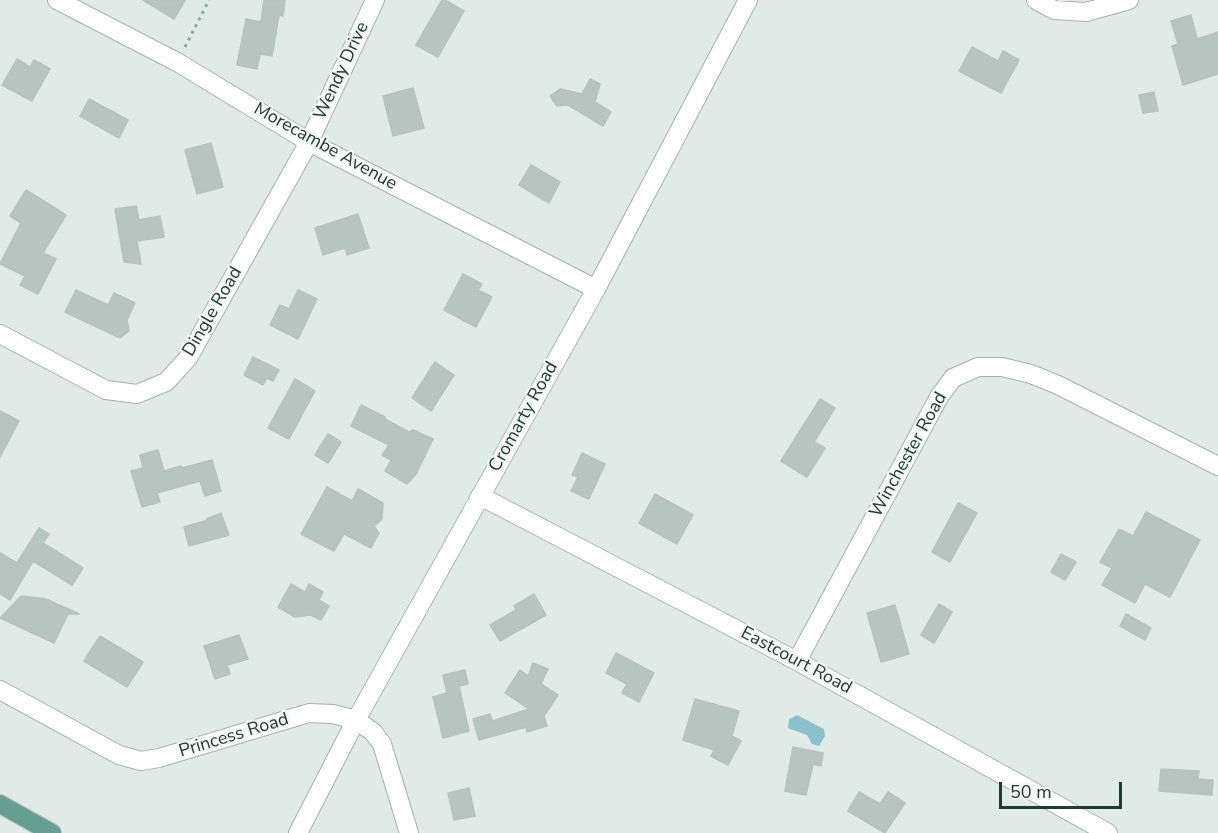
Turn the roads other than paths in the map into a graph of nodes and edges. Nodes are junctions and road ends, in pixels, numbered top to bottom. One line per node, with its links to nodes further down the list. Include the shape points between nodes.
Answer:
1 (57, 0): 6 (street, Morecambe Avenue, via 177,62)
2 (375, 0): 6 (street, Wendy Drive)
3 (748, 0): 7 (street, Cromarty Road)
4 (1036, 0): 5 (street, via 1054,10 1086,12)
5 (1129, 0)
6 (309, 142): 7 (street, Morecambe Avenue); 8 (street, Dingle Road, via 188,358 166,382 137,394 106,390)
7 (596, 289): 10 (street, Cromarty Road)
8 (0, 333)
9 (1218, 466): 11 (street, Winchester Road, via 1031,375 1002,367 978,367 952,378)
10 (480, 496): 11 (street, Eastcourt Road); 13 (street, Cromarty Road)
11 (797, 661): 18 (street, Eastcourt Road)
12 (0, 690): 13 (street, Princess Road, via 120,755 141,761 309,713)
13 (356, 720): 16 (street, Cromarty Road); 17 (street, Princess Road, via 382,744)
14 (0, 804): 15 (main road)
15 (52, 833)
16 (298, 833)
17 (409, 833)
18 (1108, 833)

